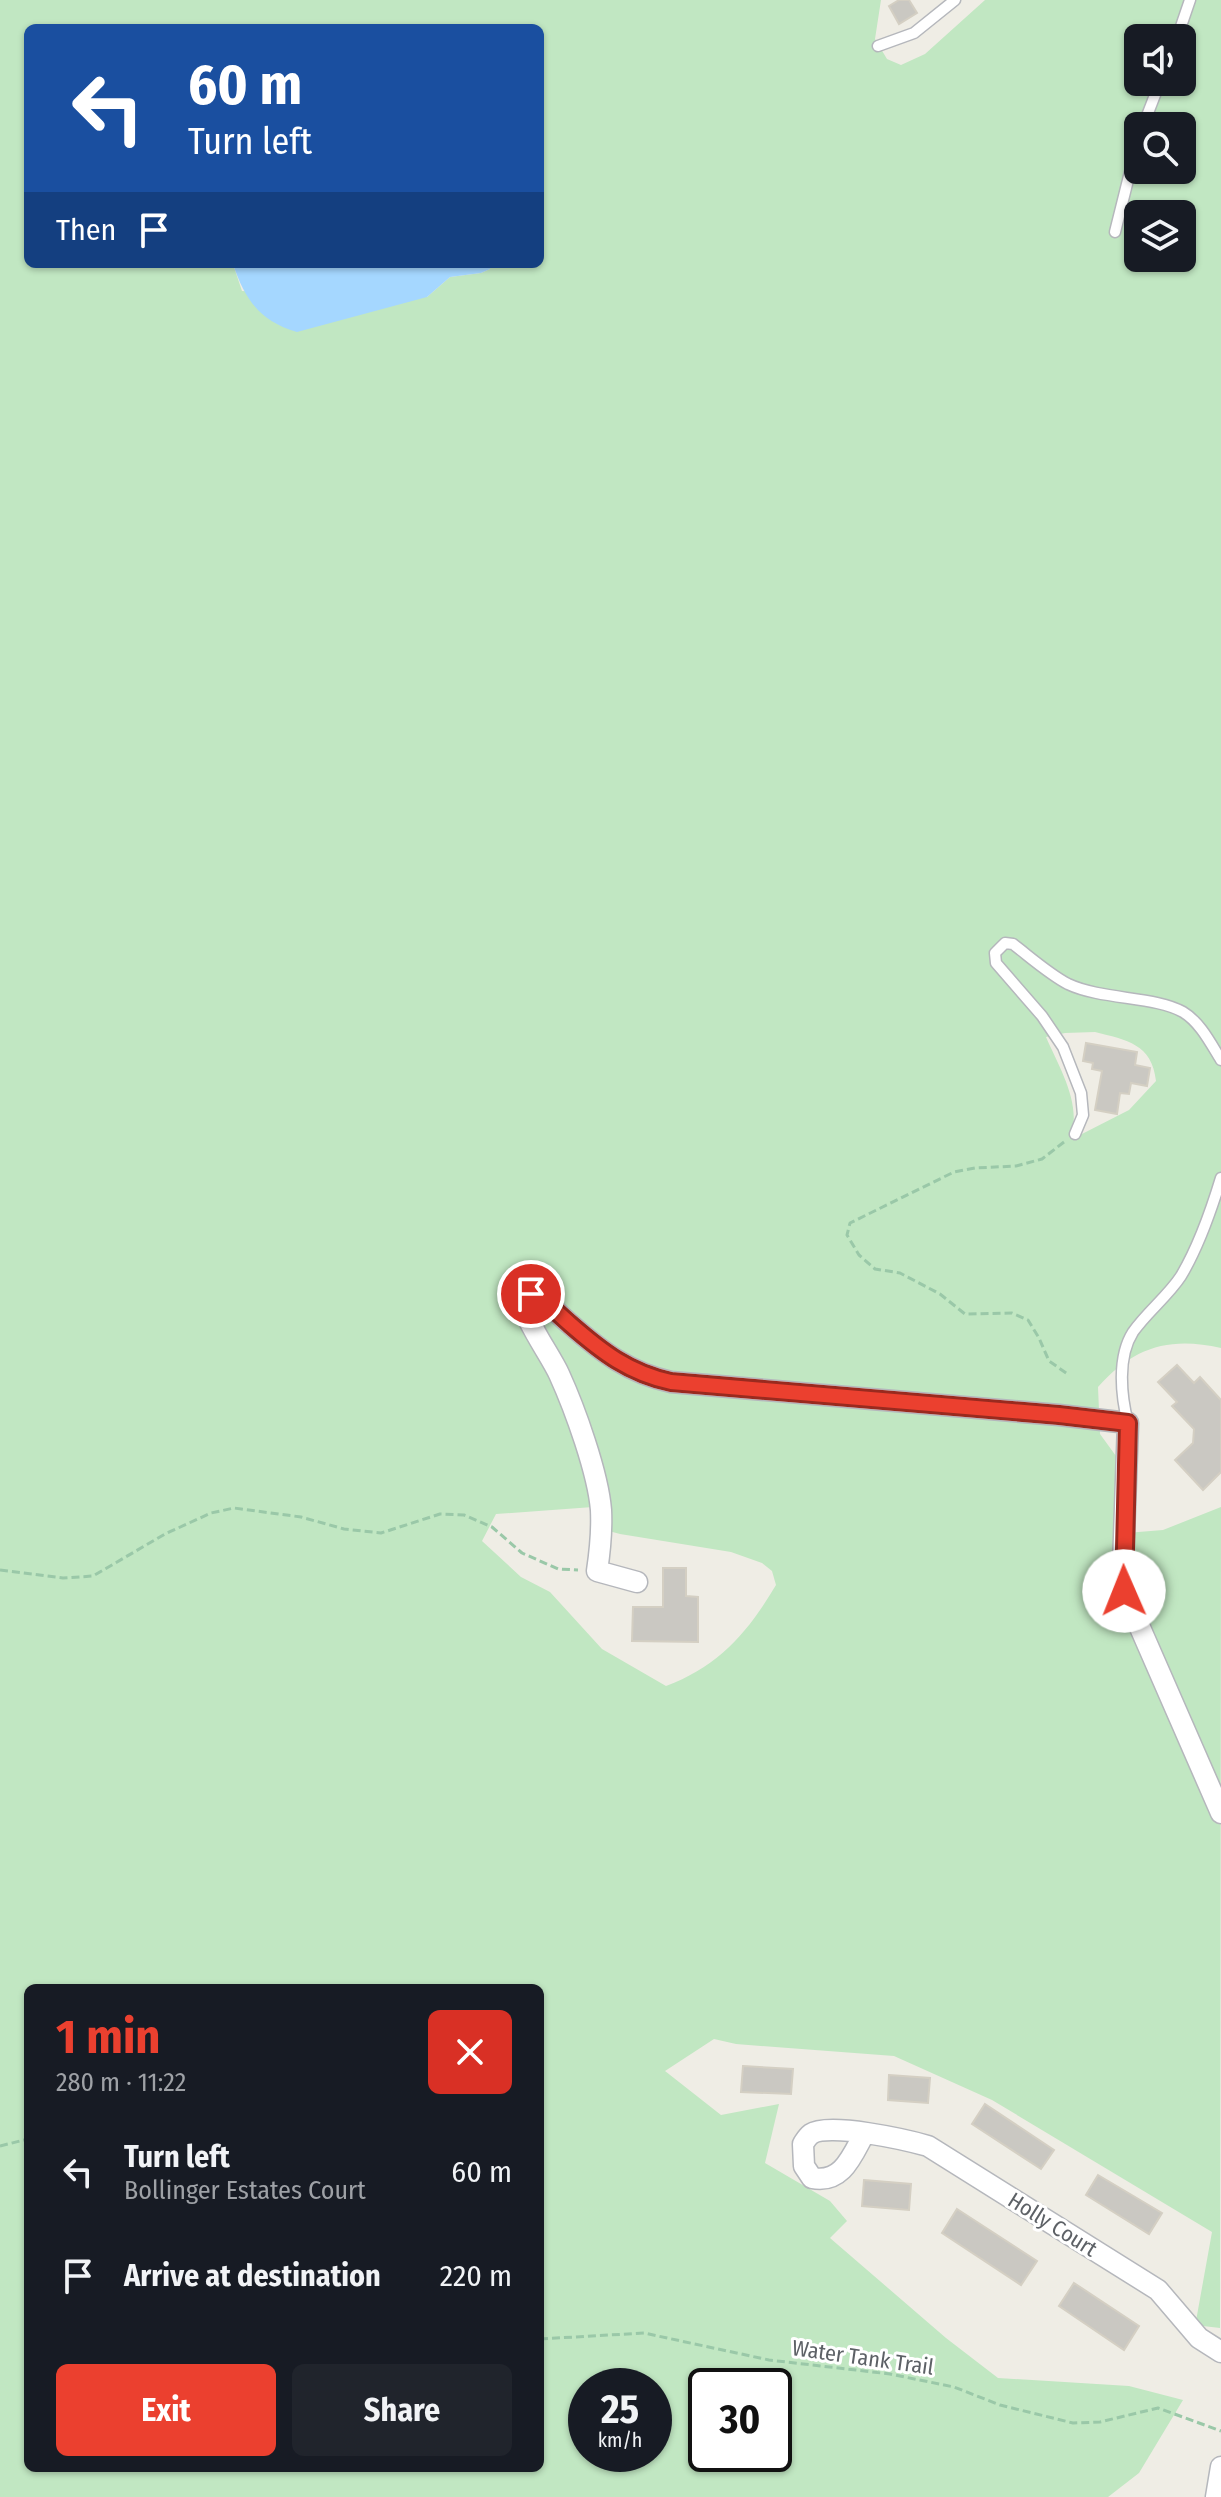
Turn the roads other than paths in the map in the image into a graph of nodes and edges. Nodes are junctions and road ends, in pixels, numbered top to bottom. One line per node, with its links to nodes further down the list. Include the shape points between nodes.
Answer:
1 (955, 0): 4 (lane, via 914,33)
2 (1190, 0): 3 (lane)
3 (1182, 24)
4 (878, 46)
5 (1127, 184): 6 (lane)
6 (1115, 232)
7 (1221, 1060): 8 (lane, via 1183,1012 1087,991 1005,943 995,953 996,963 1063,1047 1081,1093 1083,1115)
8 (1075, 1134)
9 (1221, 1178): 10 (lane, via 1181,1277 1131,1335 1123,1366)
10 (1128, 1423): 11 (street, via 643,1376 531,1294 523,1298 522,1307 549,1351 595,1477 601,1509 597,1571); 12 (street, via 1124,1591)
11 (637, 1582)
12 (1221, 1813)
13 (864, 2134): 14 (street, Holly Court, via 928,2146 1158,2290 1199,2338)
14 (1221, 2352)
15 (1221, 2467): 16 (street)
16 (1216, 2497)

